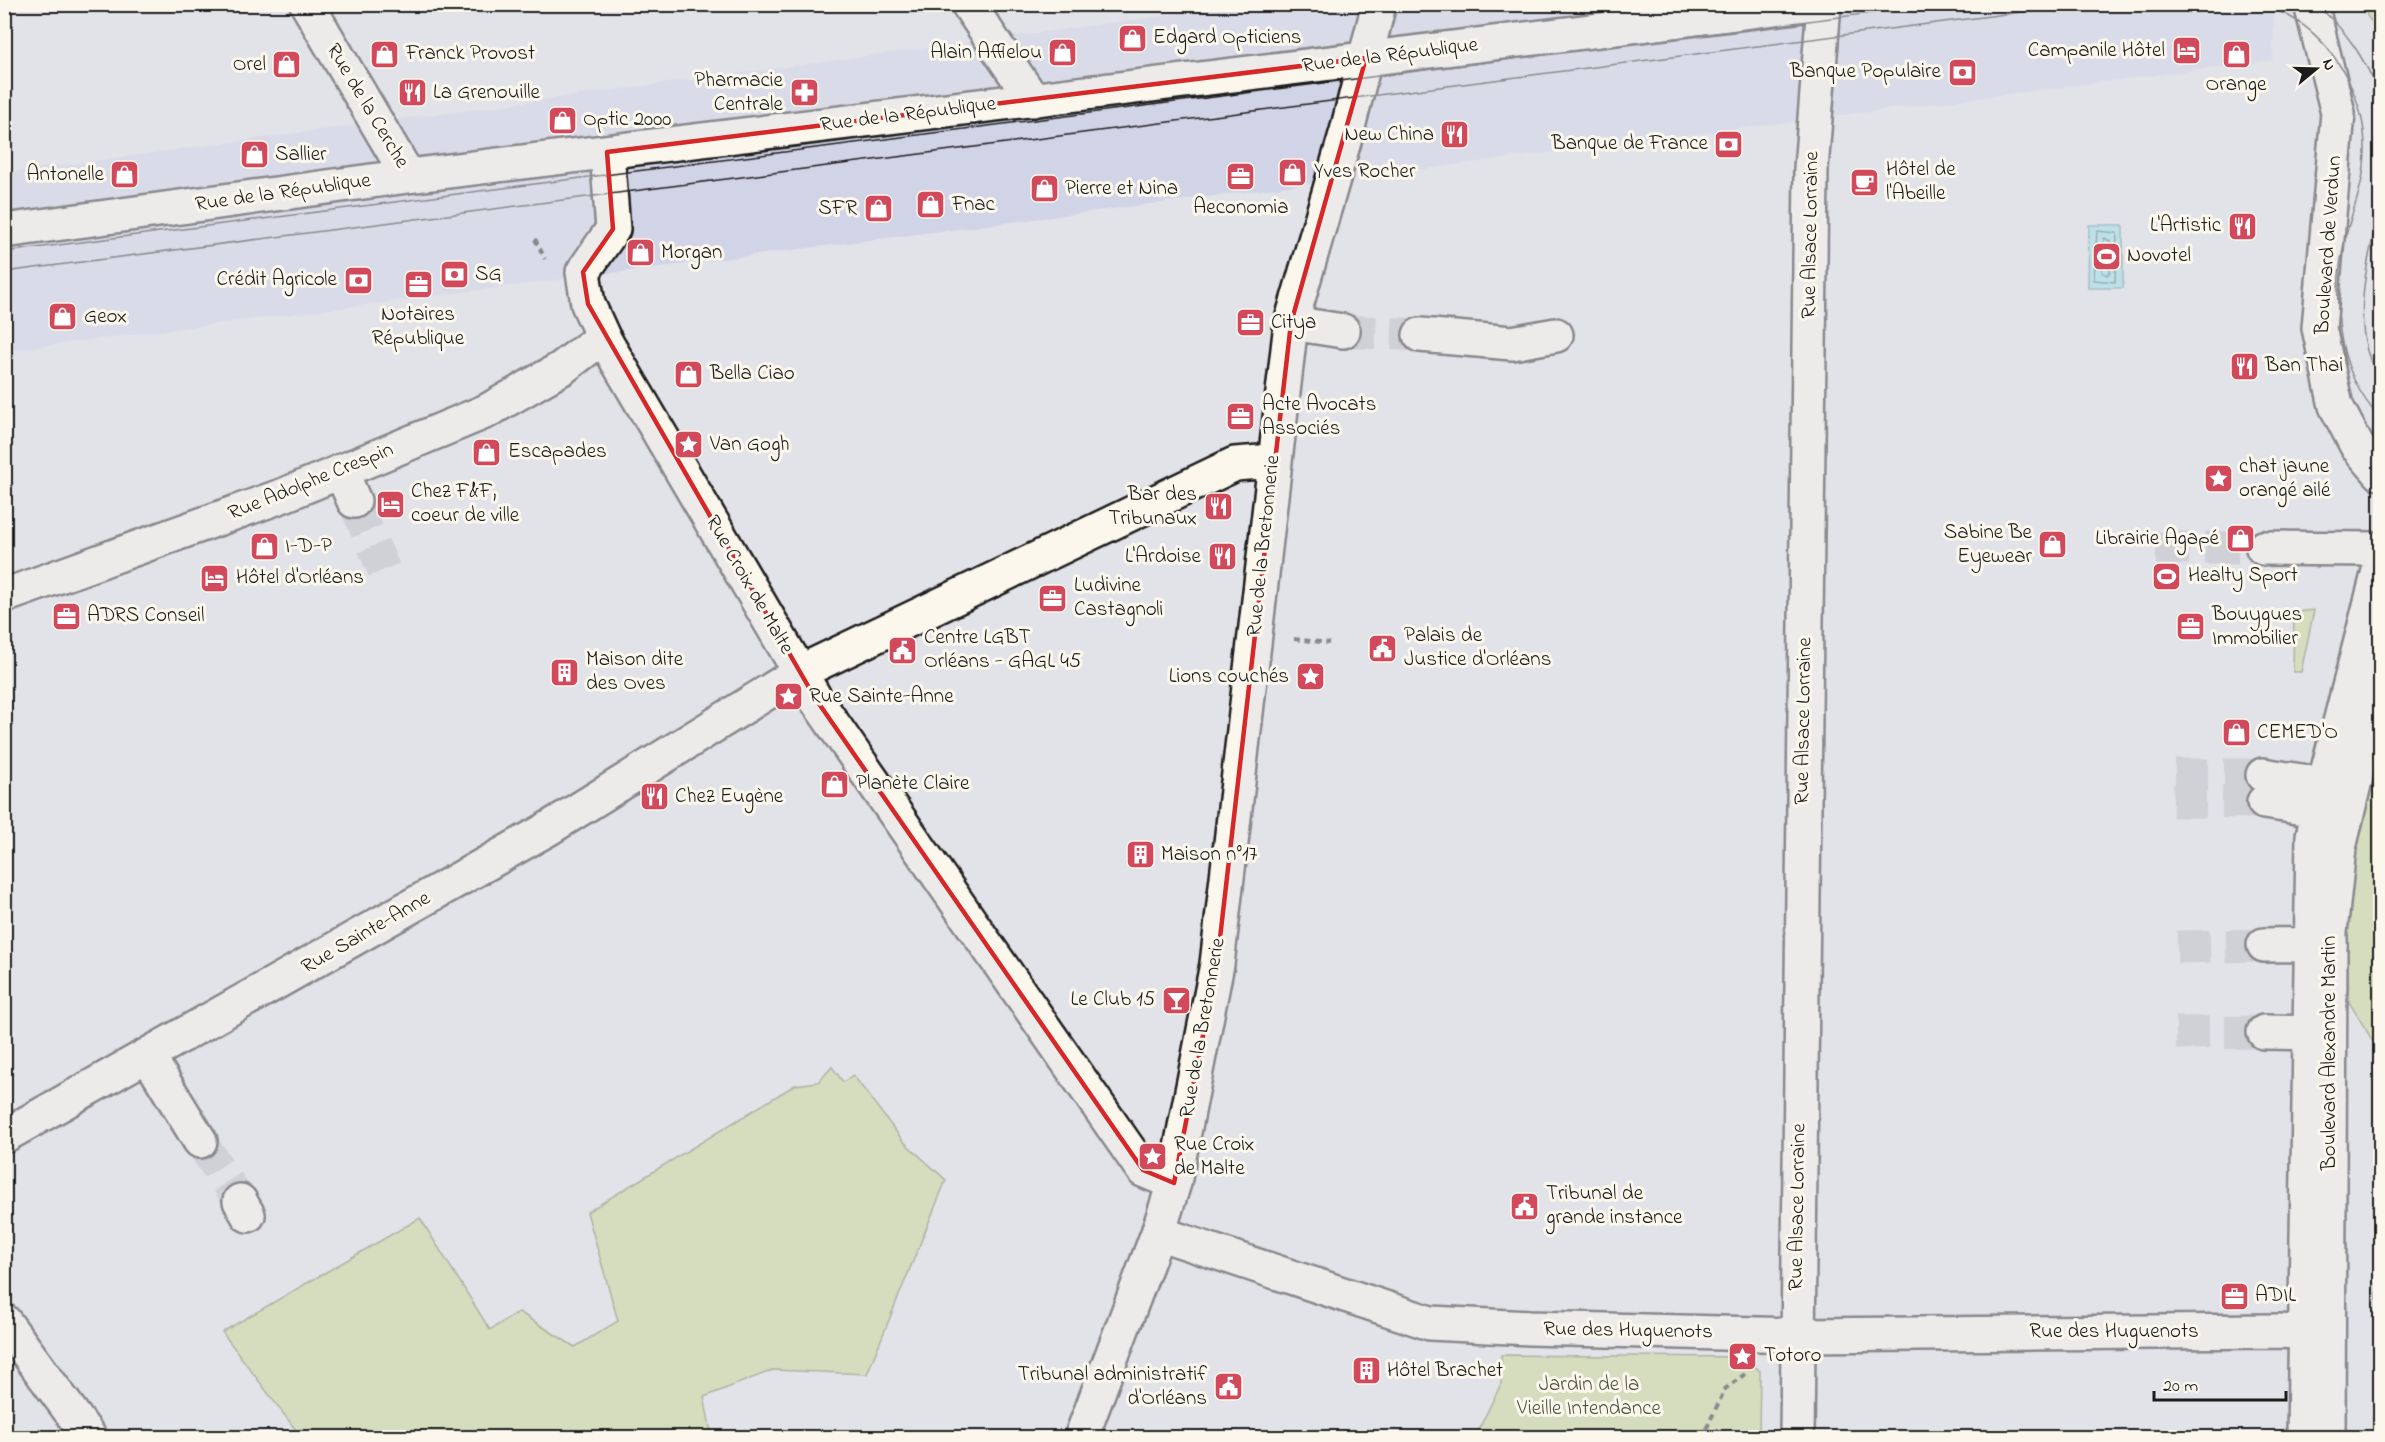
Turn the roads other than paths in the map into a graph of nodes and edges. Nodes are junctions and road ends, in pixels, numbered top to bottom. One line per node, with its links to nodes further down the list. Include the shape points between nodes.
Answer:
1 (307, 4): 10 (street, Rue de la Cerche)
2 (968, 4): 8 (street)
3 (1379, 4): 7 (street, Rue de la Bretonnerie)
4 (1812, 4): 7 (street, Rue de la République)
5 (1824, 4): 40 (street, Rue Alsace Lorraine, via 1811,169)
6 (2311, 4): 19 (street, Boulevard de Verdun, via 2338,113 2319,328 2336,406 2357,446)
7 (1366, 58): 8 (street, Rue de la République); 12 (street, Rue de la Bretonnerie)
8 (1033, 100): 9 (street, Rue de la République)
9 (607, 152): 10 (street, Rue de la République); 16 (street, Rue Croix de Malte, via 613,229 583,272 588,304)
10 (408, 176): 11 (street, Rue de la République)
11 (4, 231)
12 (1290, 323): 13 (street); 17 (street, Rue de la Bretonnerie)
13 (1343, 331)
14 (1420, 335): 15 (street, via 1512,343)
15 (1556, 335)
16 (603, 337): 18 (street, Rue Adolphe Crespin, via 562,368 487,411); 25 (street, Rue Croix de Malte)
17 (1273, 461): 25 (street, Rue Sainte-Anne, via 1234,464); 36 (street, Rue de la Bretonnerie, via 1217,964)
18 (341, 471): 20 (street); 24 (street, Rue Adolphe Crespin)
19 (2380, 473)
20 (354, 501)
21 (2263, 548): 22 (street)
22 (2380, 549)
23 (2380, 567): 28 (street)
24 (4, 596)
25 (800, 672): 33 (street, Rue Sainte-Anne, via 546,830); 36 (street, Rue Croix de Malte, via 1143,1170)
26 (2380, 674): 28 (street, Boulevard Alexandre Martin)
27 (2263, 788): 28 (street)
28 (2335, 800): 29 (street, Boulevard Alexandre Martin, via 2339,848)
29 (2321, 944): 30 (street); 32 (street, Boulevard Alexandre Martin)
30 (2264, 945)
31 (2264, 1032): 32 (street)
32 (2320, 1033): 39 (street, Boulevard Alexandre Martin)
33 (148, 1056): 34 (street, Rue Sainte-Anne); 35 (street)
34 (4, 1136)
35 (200, 1141)
36 (1174, 1183): 37 (street, Rue de la Bretonnerie)
37 (1158, 1233): 40 (street, Rue des Huguenots, via 1430,1323); 42 (street, Rue de la Bretonnerie)
38 (4, 1321): 41 (street)
39 (2317, 1334): 40 (street, Rue des Huguenots, via 2268,1331); 44 (street); 45 (street, Boulevard Alexandre Martin)
40 (1797, 1335): 43 (street, Rue Alsace Lorraine)
41 (90, 1437)
42 (1081, 1437)
43 (1797, 1437)
44 (2304, 1437)
45 (2328, 1437)

